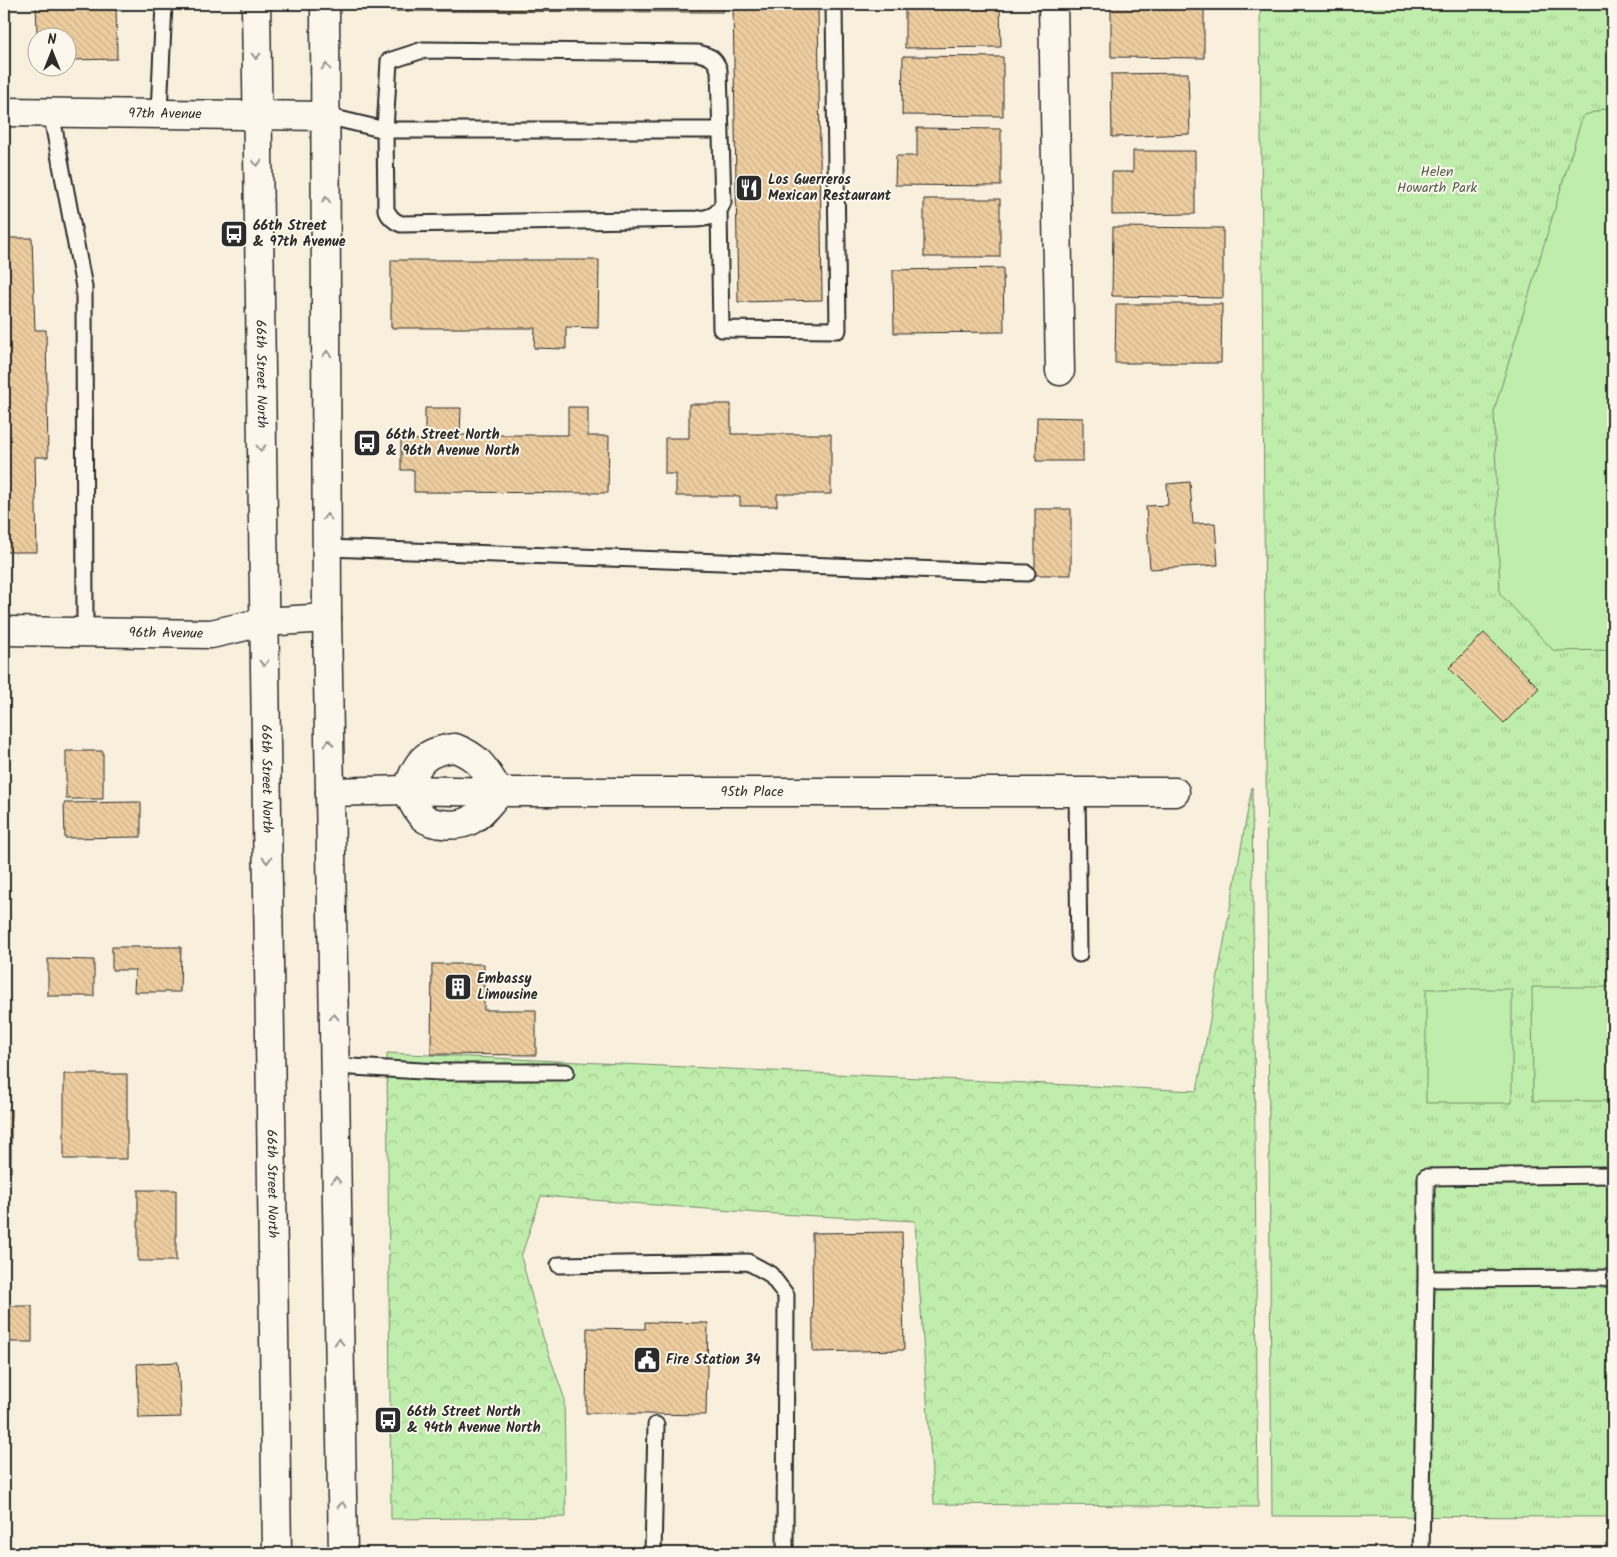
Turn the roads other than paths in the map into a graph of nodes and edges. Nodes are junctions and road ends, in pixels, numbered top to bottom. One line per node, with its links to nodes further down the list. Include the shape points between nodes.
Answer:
1 (164, 4): 8 (lane)
2 (256, 4): 9 (main road, 66th Street North, one-way to 9)
3 (325, 4): 10 (main road, one-way to 3)
4 (834, 4): 13 (lane, via 838,330 721,330)
5 (1053, 4): 14 (main road)
6 (4, 112): 7 (main road, 97th Avenue)
7 (51, 112): 8 (main road, 97th Avenue); 20 (lane, via 84,287)
8 (159, 113): 9 (main road, 97th Avenue)
9 (256, 114): 10 (main road, 97th Avenue); 18 (main road, 66th Street North, one-way to 18)
10 (326, 116): 11 (lane); 15 (main road, one-way to 10)
11 (385, 130): 12 (lane); 12 (lane, via 389,61 423,50 698,53 710,56 719,70); 13 (lane, via 386,210 395,222 401,224 697,219 710,218)
12 (721, 130): 13 (lane, via 724,202)
13 (719, 211)
14 (1060, 371)
15 (327, 548): 16 (lane); 17 (main road)
16 (1026, 573)
17 (327, 618): 18 (main road, 96th Avenue); 22 (main road, one-way to 17)
18 (264, 622): 20 (main road, 96th Avenue, via 211,634); 34 (main road, 66th Street North, one-way to 34)
19 (4, 631): 20 (main road, 96th Avenue)
20 (85, 631)
21 (407, 790): 22 (main road, 95th Place); 23 (main road, 95th Place); 23 (main road, via 414,771 426,757 439,750 455,748 479,761)
22 (330, 792): 27 (main road, one-way to 22)
23 (499, 792): 24 (main road, 95th Place)
24 (1077, 792): 25 (main road, 95th Place); 26 (lane)
25 (1175, 792)
26 (1079, 954)
27 (335, 1066): 28 (lane, via 439,1072); 35 (main road, one-way to 27)
28 (566, 1072)
29 (1613, 1175): 32 (lane, via 1426,1177)
30 (559, 1264): 37 (lane, via 748,1262 770,1274 786,1294)
31 (1613, 1278): 32 (lane)
32 (1426, 1279): 38 (lane)
33 (656, 1425): 36 (lane)
34 (277, 1553)
35 (343, 1553)
36 (653, 1553)
37 (786, 1553)
38 (1421, 1553)

